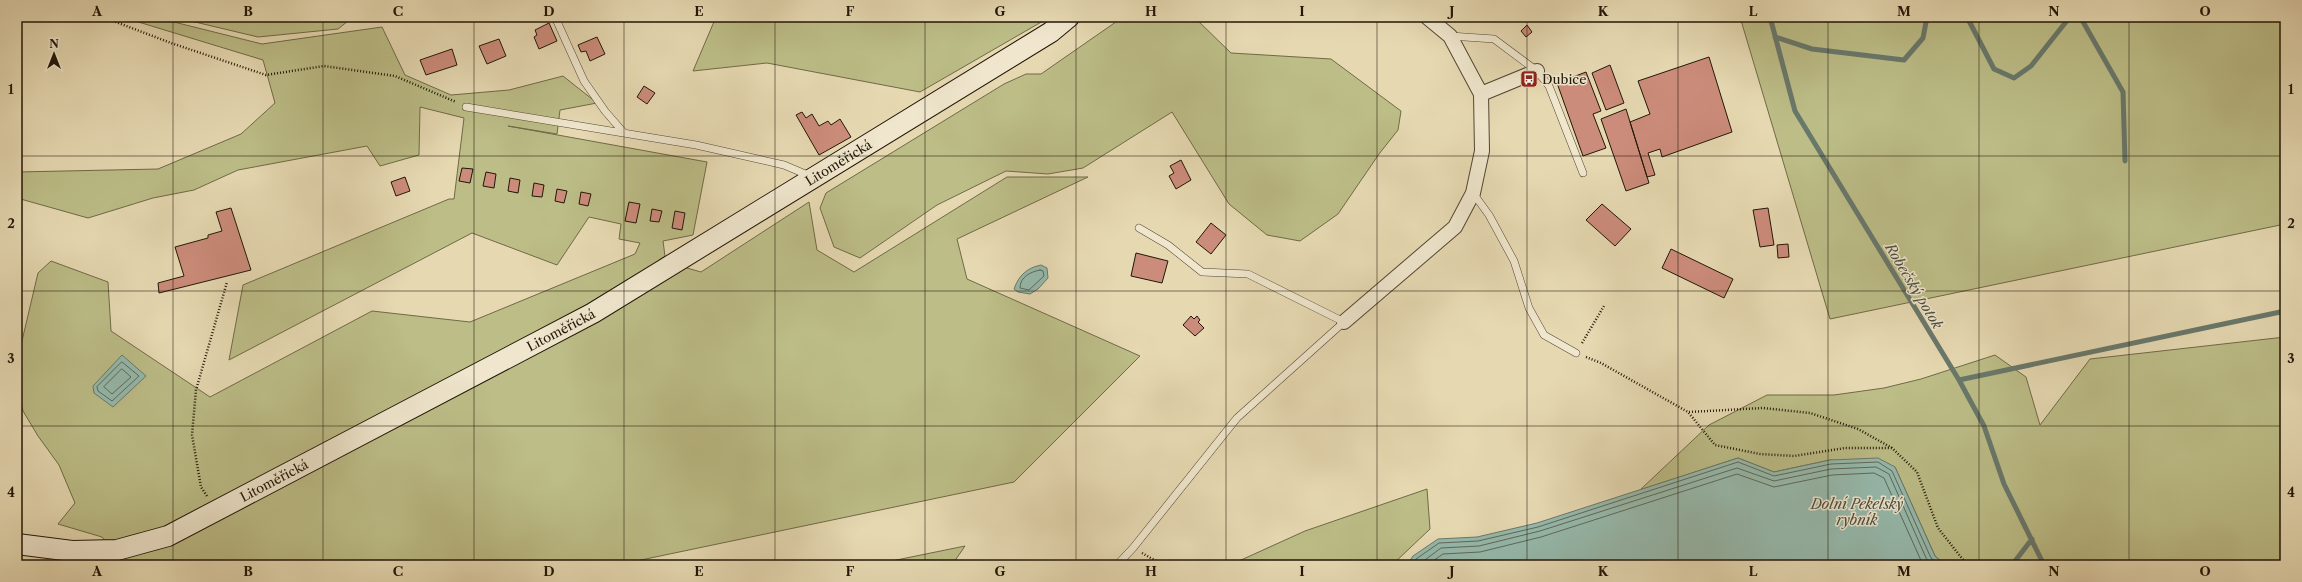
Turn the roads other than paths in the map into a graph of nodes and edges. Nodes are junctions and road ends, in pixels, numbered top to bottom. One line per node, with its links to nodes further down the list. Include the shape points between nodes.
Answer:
1 (555, 17): 8 (lane, via 584,81)
2 (1069, 17): 10 (street, Litoměřická, via 1051,32)
3 (1427, 17): 4 (street)
4 (1450, 36): 5 (lane, via 1494,39); 6 (street)
5 (1537, 71): 6 (street); 9 (lane, via 1549,86)
6 (1481, 94): 11 (street, via 1482,151)
7 (466, 107): 8 (lane)
8 (624, 133): 10 (lane, via 696,145 776,164)
9 (1583, 173)
10 (813, 178): 15 (street, Litoměřická, via 593,313 168,536 117,550 72,551)
11 (1473, 193): 13 (street, via 1455,227); 14 (lane, via 1489,215 1514,261 1529,308 1544,335)
12 (1139, 228): 13 (lane, via 1168,245 1202,272 1248,274)
13 (1344, 322): 16 (lane, via 1237,418)
14 (1576, 353)
15 (17, 544)
16 (1117, 565)

